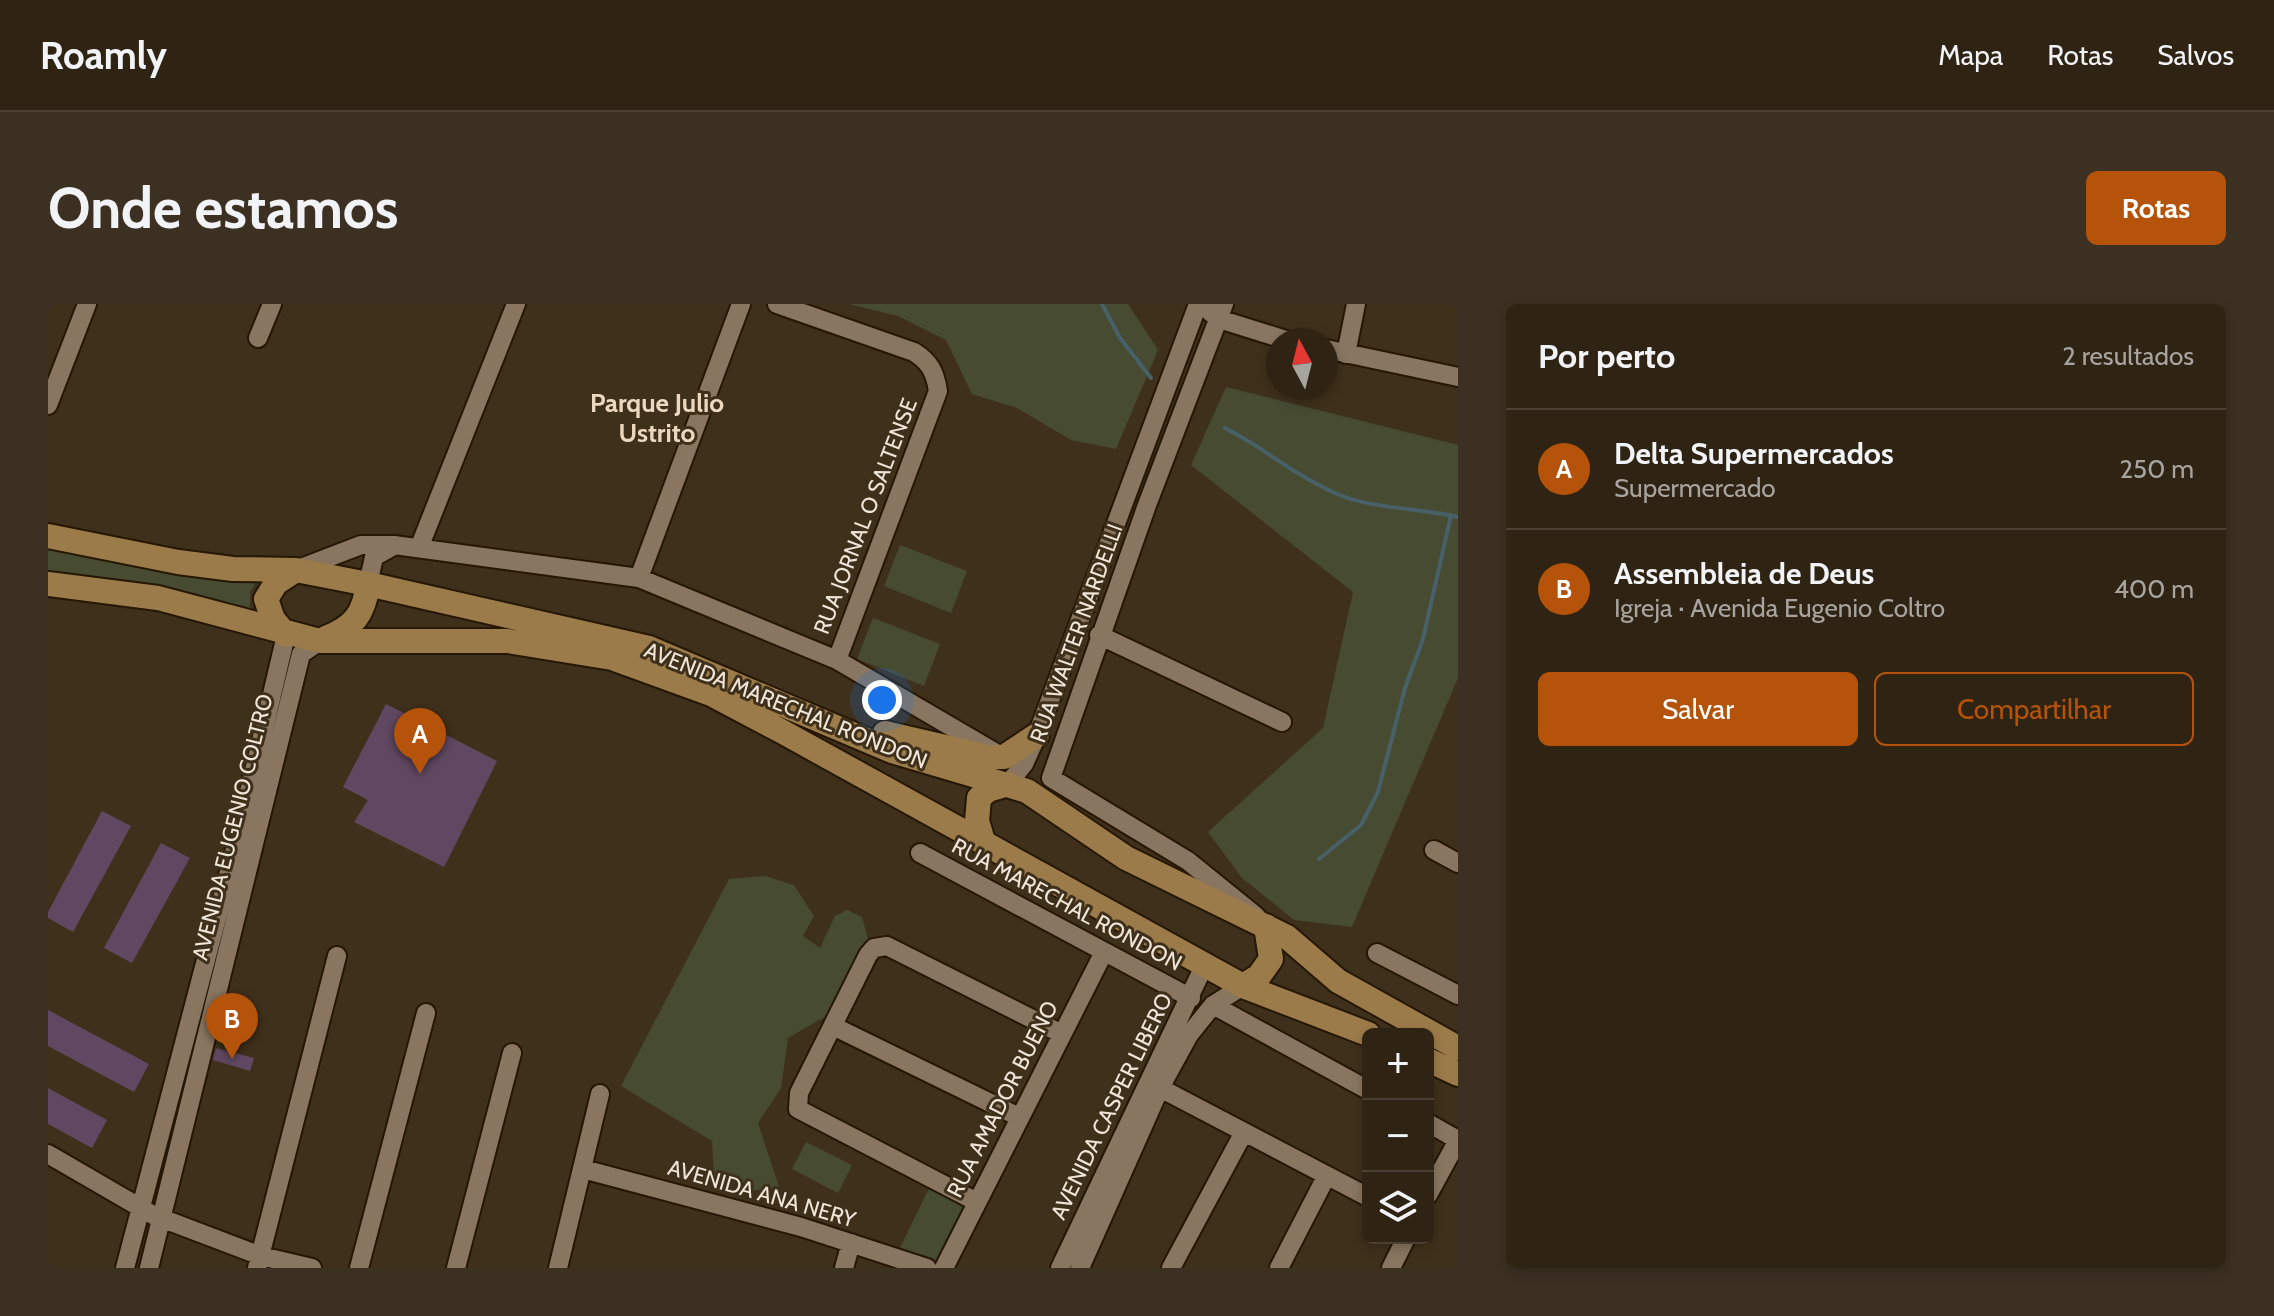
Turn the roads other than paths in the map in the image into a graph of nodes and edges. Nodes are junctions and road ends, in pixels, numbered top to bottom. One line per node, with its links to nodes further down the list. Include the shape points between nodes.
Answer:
1 (87, 304): 14 (street)
2 (272, 304): 10 (street)
3 (516, 304): 17 (street)
4 (741, 304): 19 (street)
5 (777, 304): 27 (street, RUA JORNAL O SALTENSE, via 914,352 928,360 937,383)
6 (1200, 304): 8 (street); 30 (street, RUA WALTER NARDELLI)
7 (1356, 304): 12 (street)
8 (1222, 312): 9 (street); 25 (street, RUA WALTER NARDELLI)
9 (1266, 331)
10 (258, 338)
11 (1338, 352): 12 (street)
12 (1346, 354): 13 (street)
13 (1458, 377)
14 (48, 405)
15 (48, 536): 18 (main road, AVENIDA MARECHAL RONDON, via 178,562)
16 (394, 545): 17 (street); 18 (street, via 361,545); 22 (street, via 374,557)
17 (419, 548): 19 (street)
18 (296, 570): 20 (main road, AVENIDA MARECHAL RONDON); 24 (main road, via 276,583 266,599)
19 (639, 578): 27 (street)
20 (341, 579): 22 (main road, AVENIDA MARECHAL RONDON); 23 (main road)
21 (48, 584): 24 (main road, AVENIDA MARECHAL RONDON, via 158,598)
22 (368, 584): 23 (main road); 28 (main road, AVENIDA MARECHAL RONDON, via 649,648)
23 (361, 614): 26 (main road, via 343,631)
24 (286, 635): 26 (main road, AVENIDA MARECHAL RONDON); 33 (street, AVENIDA EUGENIO COLTRO)
25 (1099, 635): 29 (street); 38 (street, RUA WALTER NARDELLI, via 1051,778 1197,867)
26 (320, 641): 33 (street, AVENIDA EUGENIO COLTRO, via 301,654); 34 (main road, AVENIDA MARECHAL RONDON, via 508,641 639,666 711,694)
27 (837, 660): 31 (street)
28 (790, 707): 31 (main road, via 945,748); 32 (main road, AVENIDA MARECHAL RONDON, via 892,751)
29 (1282, 722)
30 (1037, 735): 31 (main road); 32 (street, RUA WALTER NARDELLI)
31 (1004, 757)
32 (1008, 784): 34 (main road, via 979,798 977,821); 38 (main road, AVENIDA MARECHAL RONDON, via 1039,798 1126,858)
33 (248, 831): 48 (street, AVENIDA EUGENIO COLTRO)
34 (983, 841): 42 (main road, AVENIDA MARECHAL RONDON)
35 (1434, 850): 37 (street)
36 (920, 853): 39 (street, RUA MARECHAL RONDON)
37 (1458, 863)
38 (1266, 926): 43 (main road, via 1271,959); 52 (main road, AVENIDA MARECHAL RONDON, via 1287,937 1338,981)
39 (1104, 952): 45 (street, RUA MARECHAL RONDON); 51 (street, RUA AMADOR BUENO)
40 (1377, 953): 44 (street)
41 (337, 956): 73 (street)
42 (1205, 964): 43 (main road, AVENIDA MARECHAL RONDON); 45 (street, AVENIDA CASPER LIBERO)
43 (1243, 986): 46 (street, AVENIDA CASPER LIBERO); 50 (main road, AVENIDA MARECHAL RONDON)
44 (1458, 995)
45 (1191, 998): 83 (street, AVENIDA CASPER LIBERO, via 1141,1091)
46 (1213, 1005): 56 (street); 57 (street, AVENIDA CASPER LIBERO, via 1189,1035)
47 (426, 1013): 77 (street)
48 (200, 1019): 69 (street, AVENIDA EUGENIO COLTRO); 70 (street, AVENIDA EUGENIO COLTRO)
49 (835, 1027): 51 (street, via 868,955 887,946); 59 (street); 68 (street, via 799,1093 798,1109)
50 (1362, 1032)
51 (1062, 1034): 59 (street, RUA AMADOR BUENO)
52 (1455, 1044)
53 (512, 1053): 78 (street)
54 (1434, 1063): 55 (main road)
55 (1458, 1074)
56 (1362, 1087)
57 (1160, 1088): 61 (street); 84 (street, AVENIDA CASPER LIBERO)
58 (600, 1094): 64 (street)
59 (1019, 1117): 68 (street, RUA AMADOR BUENO)
60 (1434, 1126): 62 (street)
61 (1244, 1132): 65 (street); 85 (street)
62 (1458, 1140): 66 (street)
63 (48, 1154): 69 (street)
64 (583, 1169): 71 (street, AVENIDA ANA NERY); 79 (street)
65 (1326, 1177): 67 (street); 86 (street)
66 (1434, 1184)
67 (1362, 1194)
68 (977, 1202): 82 (street, RUA AMADOR BUENO)
69 (142, 1209): 70 (street); 74 (street, AVENIDA EUGENIO COLTRO)
70 (162, 1219): 73 (street); 75 (street, AVENIDA EUGENIO COLTRO)
71 (851, 1243): 80 (street); 81 (street, AVENIDA ANA NERY)
72 (1403, 1244): 87 (street)
73 (259, 1262): 76 (street)
74 (125, 1268)
75 (149, 1268)
76 (312, 1268)
77 (359, 1268)
78 (456, 1268)
79 (558, 1268)
80 (844, 1268)
81 (927, 1268)
82 (944, 1268)
83 (1060, 1268)
84 (1080, 1268)
85 (1171, 1268)
86 (1279, 1268)
87 (1391, 1268)

